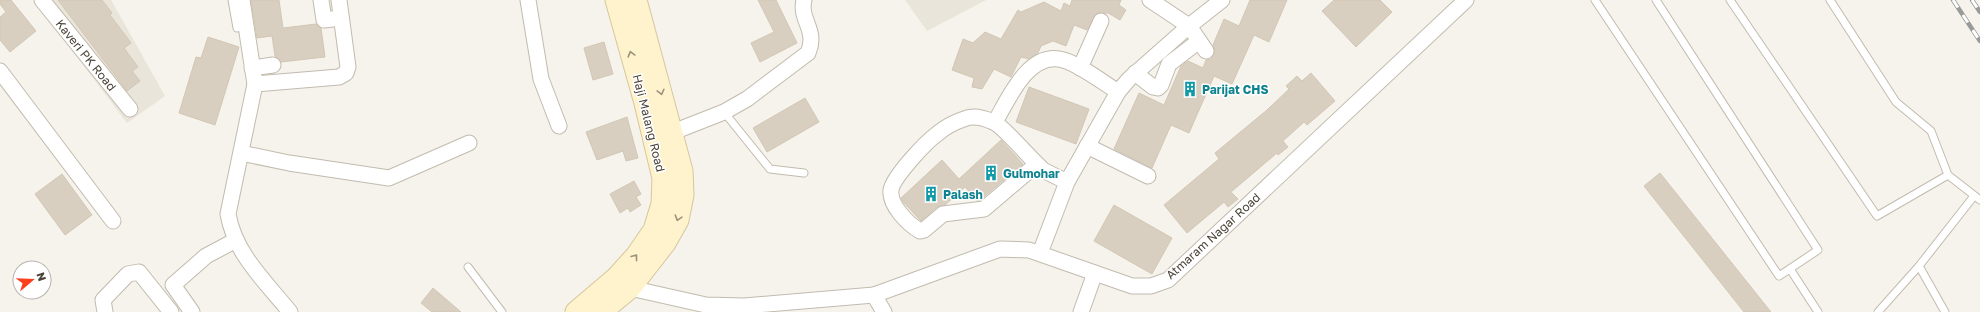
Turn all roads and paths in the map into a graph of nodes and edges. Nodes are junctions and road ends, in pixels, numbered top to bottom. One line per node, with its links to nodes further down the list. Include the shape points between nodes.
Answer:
1 (42, 0): 28 (street, Kaveri PK Road)
2 (232, 0): 20 (lane)
3 (242, 0): 22 (street)
4 (321, 0): 17 (street, via 324,20)
5 (339, 0): 17 (street)
6 (528, 0): 31 (street, via 541,79)
7 (616, 0): 32 (main road, Haji Malang Road, one-way to 7)
8 (636, 0): 32 (main road, Haji Malang Road, one-way to 32)
9 (804, 0): 29 (street, via 802,8 812,43 808,53 747,99)
10 (1150, 0): 19 (street)
11 (1222, 0): 19 (street)
12 (1466, 0): 48 (street, Atmaram Nagar Road, via 1168,280 1151,286 1132,286)
13 (1595, 0): 47 (lane, via 1779,276)
14 (1656, 0): 47 (lane, via 1818,250)
15 (1730, 0): 38 (lane, via 1877,216)
16 (1830, 0): 38 (lane, via 1896,102 1930,131)
17 (342, 18): 26 (street, via 348,67 346,73 339,77)
18 (1101, 21): 23 (street)
19 (1189, 26): 25 (street); 25 (street, via 1202,46 1169,64 1158,88)
20 (237, 28)
21 (273, 65): 22 (street)
22 (252, 68): 26 (street)
23 (1080, 68): 27 (street); 30 (street, via 1059,59 1046,60 1035,66 1020,80)
24 (0, 71): 42 (street)
25 (1135, 73): 27 (street)
26 (255, 84): 35 (street)
27 (1118, 92): 34 (street)
28 (130, 109)
29 (724, 112): 32 (street); 37 (lane, via 770,169)
30 (995, 122): 36 (street); 36 (street, via 975,117 964,118 937,134 898,175 891,189 893,201 915,228 924,230 943,214 984,209)
31 (559, 126)
32 (662, 136): 49 (main road, Haji Malang Road, via 662,204 654,230 636,256)
33 (469, 143): 35 (street, via 389,178)
34 (1087, 146): 39 (street); 40 (street)
35 (241, 154): 43 (street, via 228,214)
36 (1037, 164): 40 (street, via 1043,170)
37 (804, 173)
38 (1948, 175): 41 (lane)
39 (1148, 176)
40 (1068, 182): 44 (street)
41 (1977, 198): 45 (lane)
42 (113, 221)
43 (236, 240): 50 (street, via 206,256); 57 (street, via 241,251)
44 (1040, 254): 48 (street, Atmaram Nagar Road); 51 (street, Atmaram Nagar Road, via 1029,250 1000,249)
45 (1919, 266): 64 (lane); 65 (lane)
46 (468, 267): 58 (lane)
47 (1790, 269): 63 (lane)
48 (1095, 273): 62 (street)
49 (623, 283): 53 (street, Atmaram Nagar Road); 59 (main road, Haji Malang Road); 60 (main road, Haji Malang Road)
50 (173, 285): 52 (street); 56 (street)
51 (874, 295): 53 (street, Atmaram Nagar Road); 61 (street)
52 (160, 298): 54 (street, via 139,272 128,274 103,300); 55 (street)
53 (705, 309)
54 (105, 312)
55 (171, 312)
56 (192, 312)
57 (290, 312)
58 (502, 312)
59 (576, 312)
60 (601, 312)
61 (884, 312)
62 (1081, 312)
63 (1818, 312)
64 (1878, 312)
65 (1945, 312)

